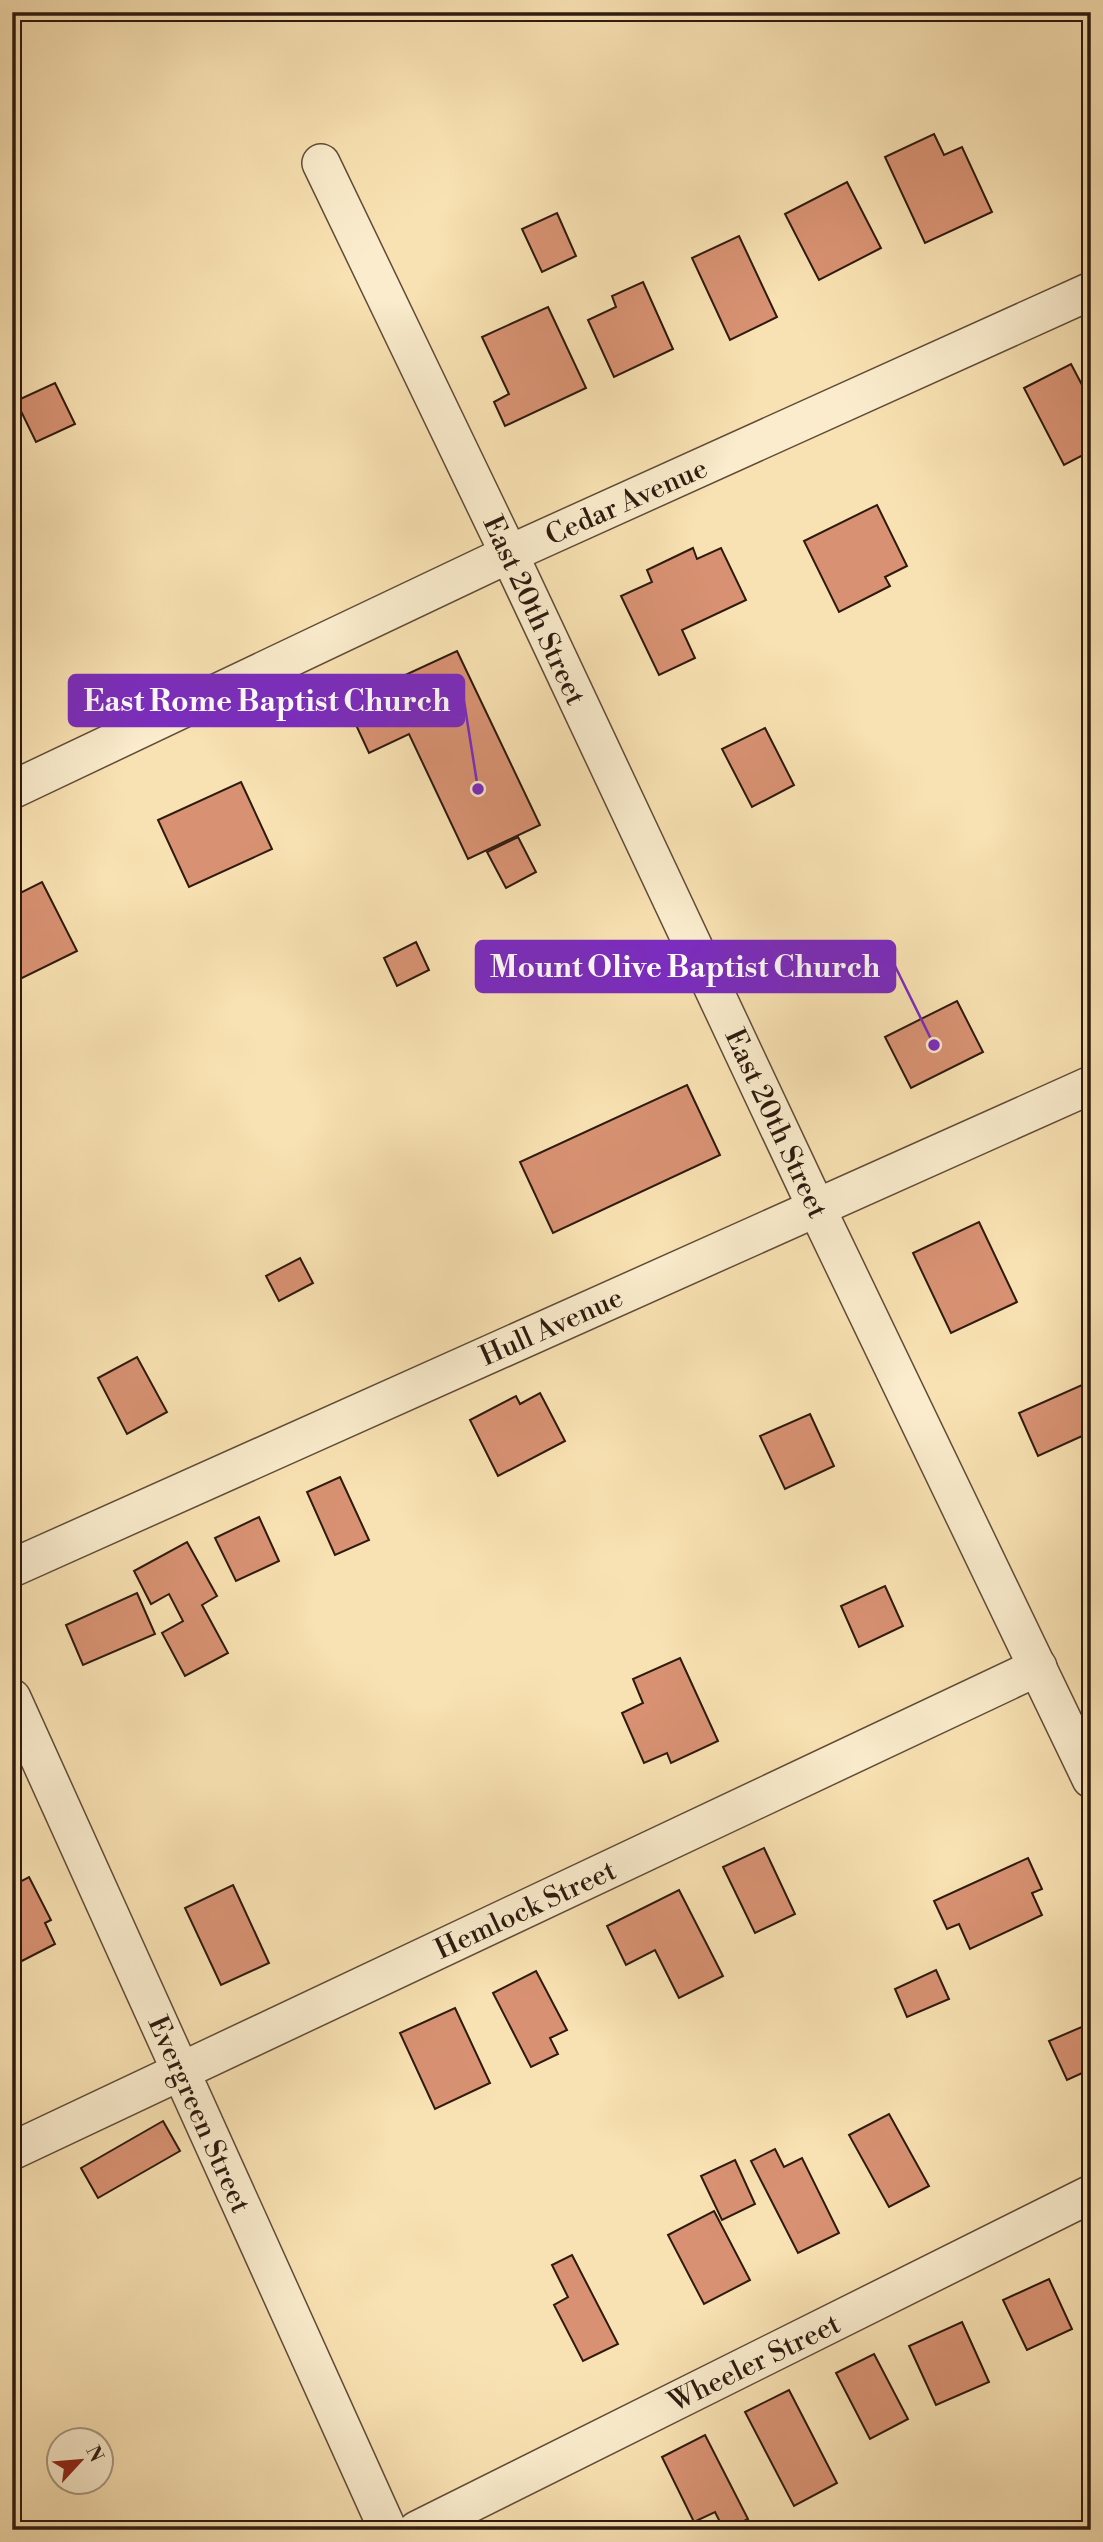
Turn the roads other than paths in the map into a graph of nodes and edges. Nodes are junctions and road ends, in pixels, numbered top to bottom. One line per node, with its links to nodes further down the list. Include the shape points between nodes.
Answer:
1 (321, 163): 3 (street, East 20th Street)
2 (1091, 291): 3 (street, Cedar Avenue)
3 (509, 554): 4 (street, Cedar Avenue); 6 (street, East 20th Street)
4 (12, 790)
5 (1091, 1085): 6 (street, Hull Avenue)
6 (816, 1207): 7 (street, Hull Avenue); 8 (street, East 20th Street)
7 (12, 1568)
8 (1038, 1667): 10 (street, East 20th Street); 11 (street, Hemlock Street)
9 (12, 1698): 11 (street, Evergreen Street)
10 (1091, 1779)
11 (181, 2071): 12 (street, Hemlock Street); 14 (street, Evergreen Street)
12 (12, 2151)
13 (1091, 2194): 15 (street, Wheeler Street)
14 (388, 2530)
15 (417, 2530)

